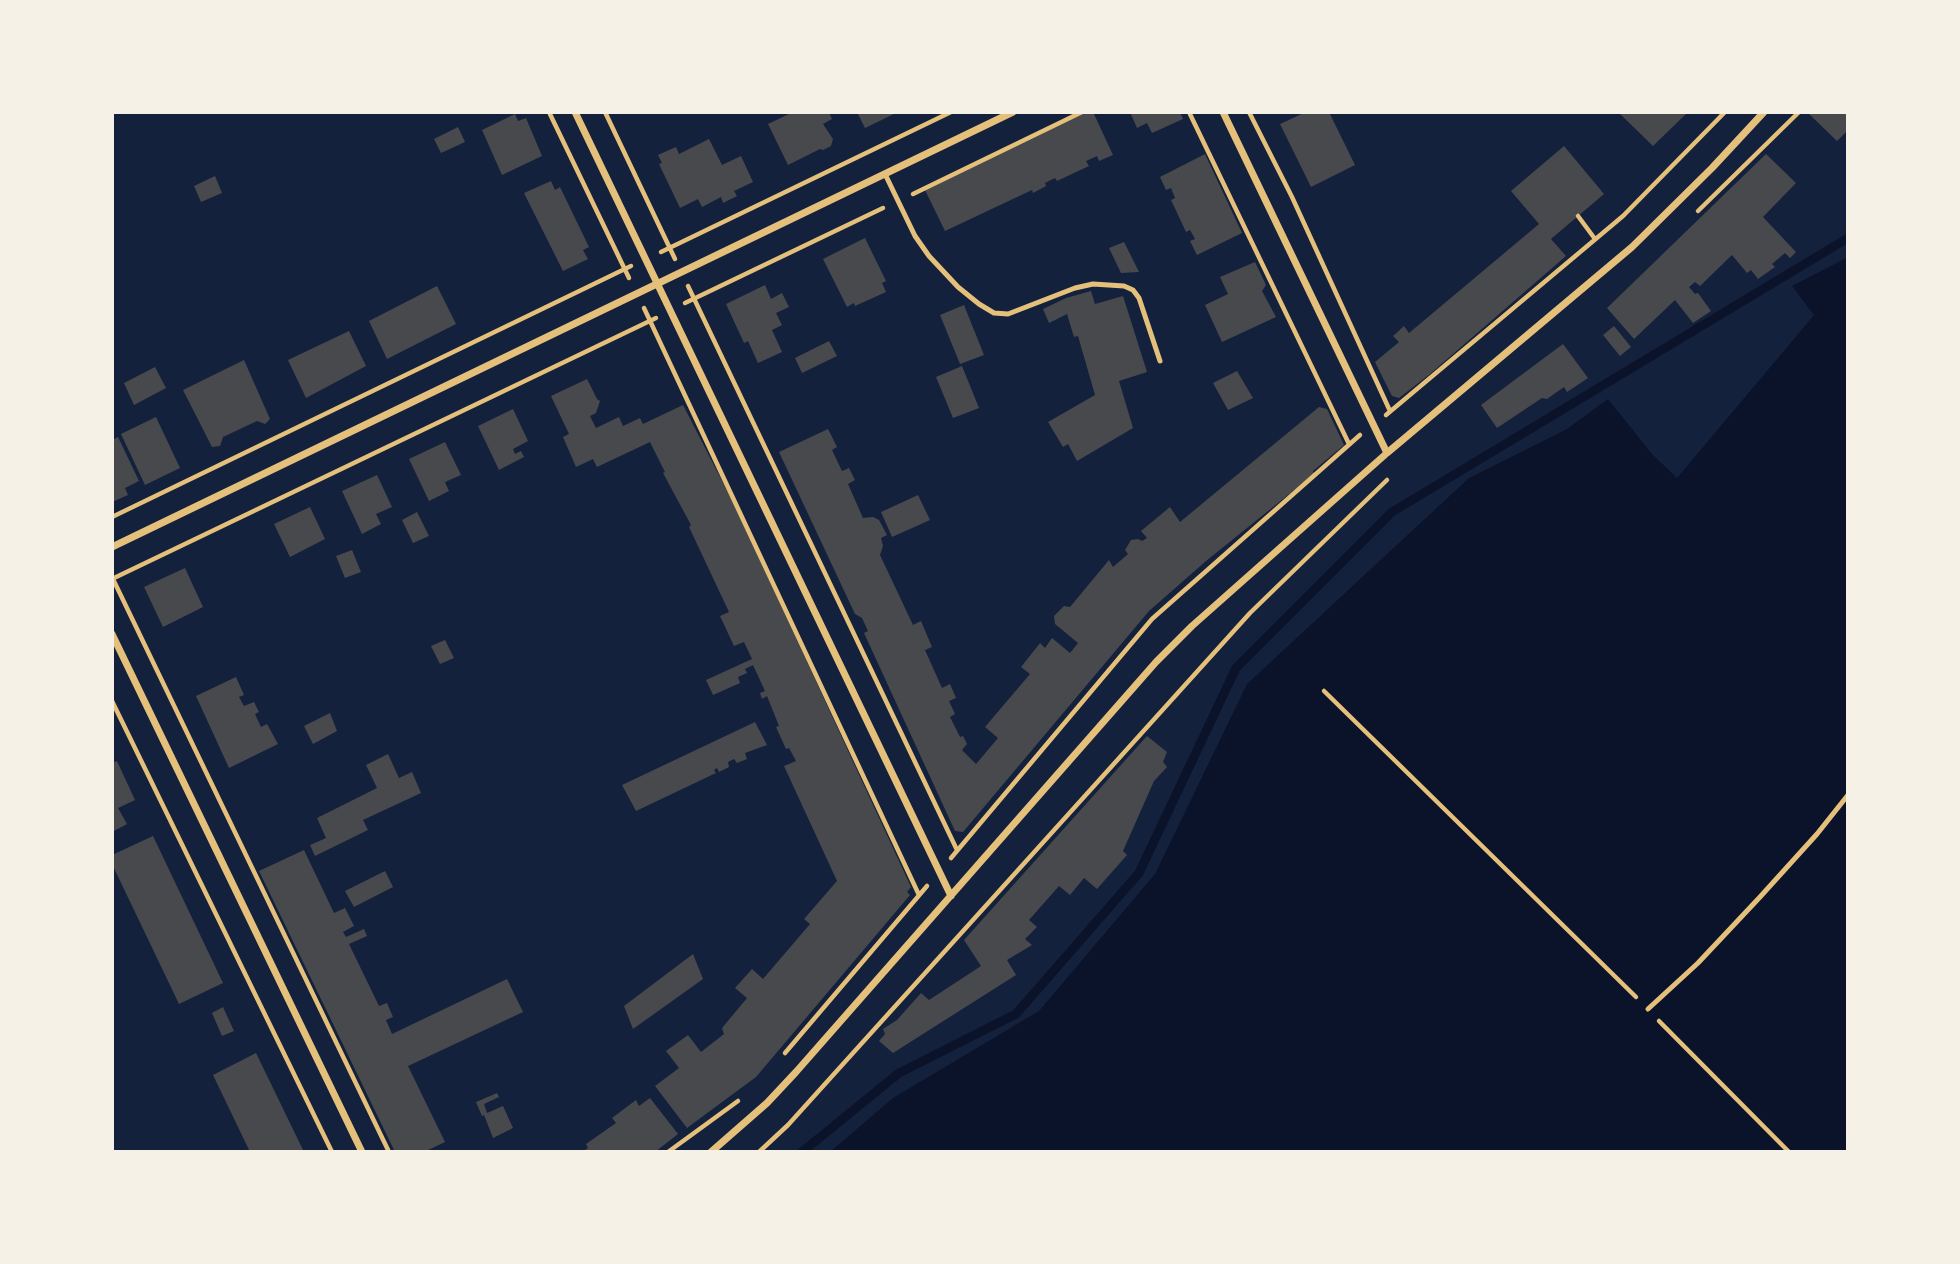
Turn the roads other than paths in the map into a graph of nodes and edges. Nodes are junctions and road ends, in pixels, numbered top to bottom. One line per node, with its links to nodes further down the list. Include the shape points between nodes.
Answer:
1 (576, 112): 6 (street)
2 (1013, 112): 5 (street)
3 (1223, 112): 8 (street)
4 (1764, 112): 8 (street, via 1641,239)
5 (885, 174): 6 (street); 7 (lane, via 929,256 979,304 994,313 1008,314 1075,288 1124,286 1139,298)
6 (658, 283): 9 (street); 12 (street)
7 (1160, 361)
8 (1387, 453): 12 (street, via 1156,662)
9 (112, 547)
10 (112, 634): 14 (street)
11 (1848, 795): 13 (lane, via 1698,963)
12 (951, 896): 15 (street, via 796,1072)
13 (1648, 1009)
14 (362, 1152)
15 (711, 1152)

